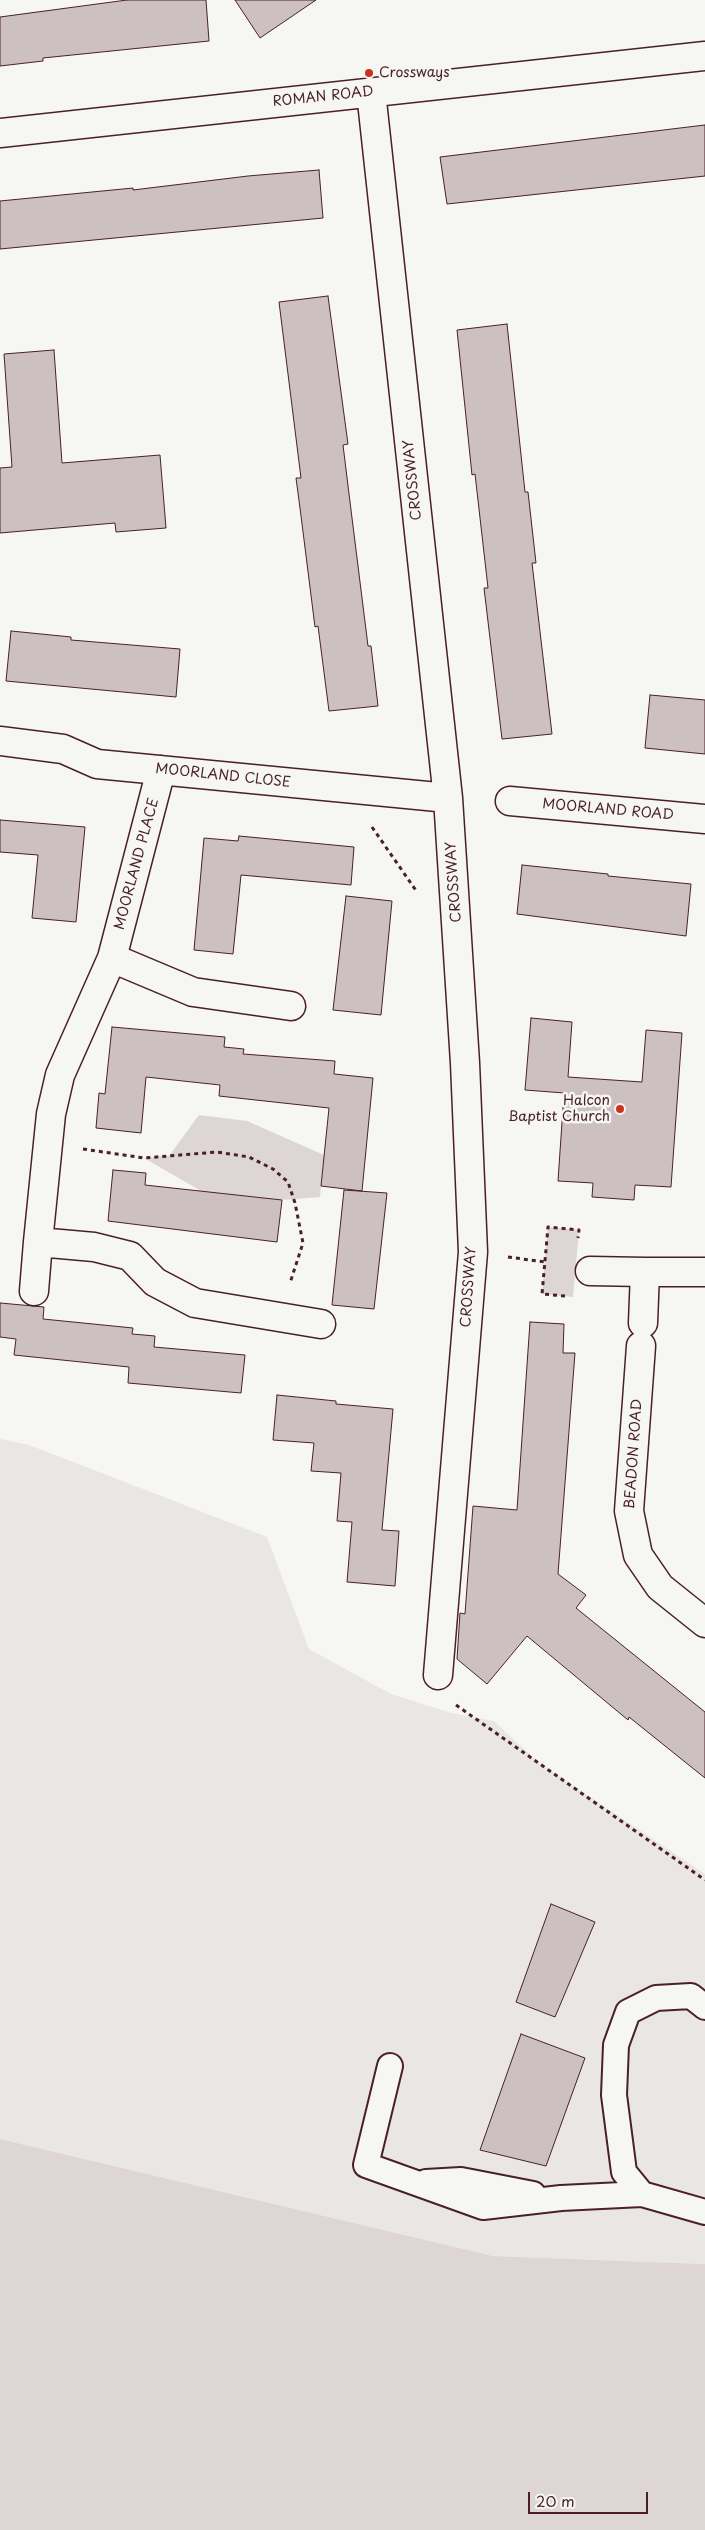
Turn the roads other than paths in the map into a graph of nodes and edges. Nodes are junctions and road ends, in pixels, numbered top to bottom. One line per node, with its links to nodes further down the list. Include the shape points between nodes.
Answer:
1 (705, 56): 2 (street, ROMAN ROAD)
2 (371, 92): 3 (street, ROMAN ROAD); 6 (street, CROSSWAY)
3 (0, 133)
4 (0, 741): 5 (street, MOORLAND CLOSE, via 64,749 97,764)
5 (161, 770): 6 (street, MOORLAND CLOSE); 9 (street, MOORLAND PLACE)
6 (448, 798): 18 (street, CROSSWAY, via 473,1252)
7 (510, 802): 8 (street, MOORLAND ROAD)
8 (705, 819)
9 (112, 958): 10 (street, via 193,992); 11 (street, MOORLAND PLACE, via 60,1074 51,1114)
10 (291, 1006)
11 (38, 1242): 15 (street, MOORLAND PLACE); 16 (street, via 94,1247 130,1256 155,1282 195,1303)
12 (590, 1271): 13 (street)
13 (645, 1272): 14 (street); 17 (street, BEADON ROAD, via 628,1511 638,1555 660,1588)
14 (705, 1272)
15 (34, 1291)
16 (321, 1324)
17 (705, 1623)
18 (438, 1675)
19 (705, 2007): 21 (lane, via 690,1996 656,1998 628,2012 616,2045 614,2095 624,2172)
20 (390, 2066): 21 (lane, via 366,2164 484,2207 561,2198)
21 (642, 2194): 22 (lane)
22 (705, 2212)

